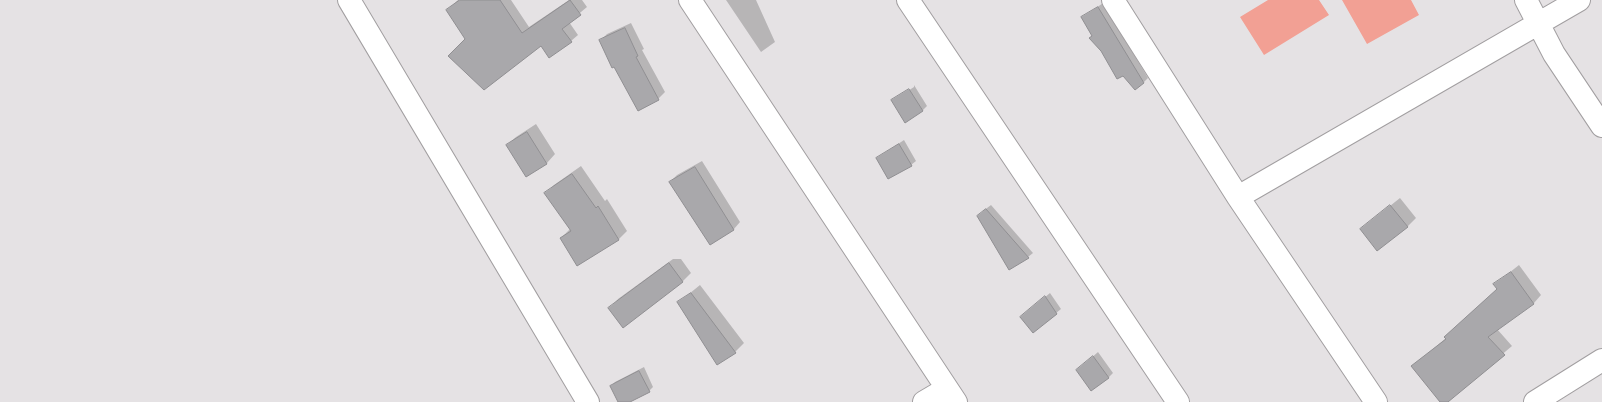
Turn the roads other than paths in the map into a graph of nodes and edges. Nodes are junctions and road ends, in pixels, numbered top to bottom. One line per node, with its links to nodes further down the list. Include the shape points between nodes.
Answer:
1 (350, 0): 12 (street)
2 (690, 0): 11 (street)
3 (908, 0): 14 (street)
4 (1113, 0): 9 (street)
5 (1526, 0): 7 (street)
6 (1579, 0): 7 (street)
7 (1538, 24): 8 (street, via 1554,54); 9 (street)
8 (1602, 126)
9 (1238, 197): 15 (street)
10 (1602, 360): 16 (street)
11 (951, 395): 13 (street)
12 (588, 402)
13 (924, 402)
14 (1178, 402)
15 (1376, 402)
16 (1535, 402)

